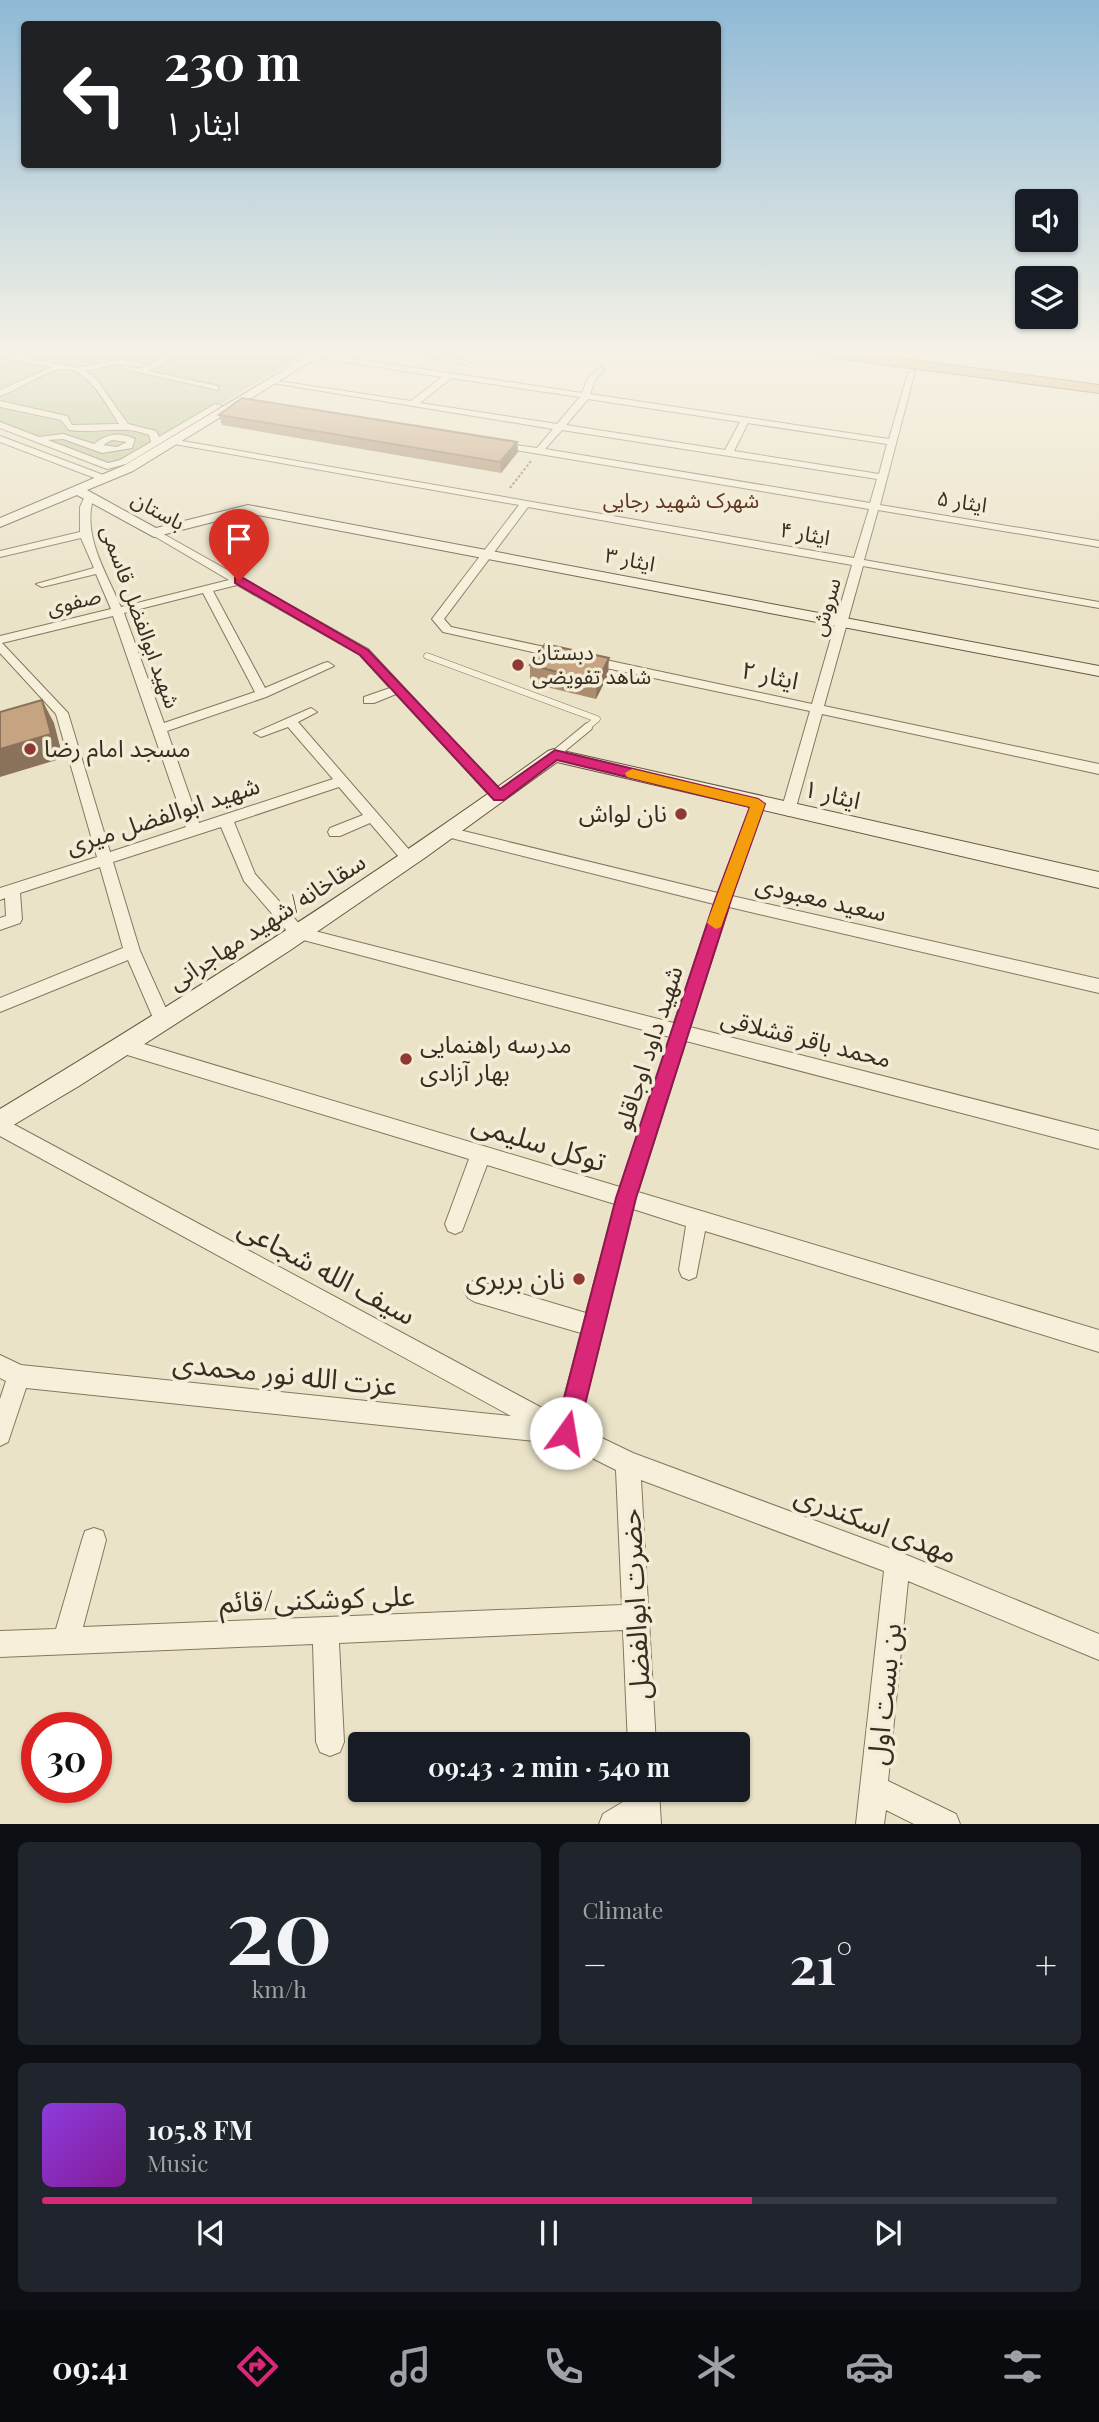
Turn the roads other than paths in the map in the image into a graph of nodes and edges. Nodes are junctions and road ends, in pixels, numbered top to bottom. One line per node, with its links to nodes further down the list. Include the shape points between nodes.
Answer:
1 (32, 437): 15 (street)
2 (60, 437): 15 (street)
3 (61, 437): 21 (street)
4 (115, 437): 21 (street, via 100,442)
5 (122, 437): 20 (street, via 132,441)
6 (156, 437): 19 (street)
7 (166, 437): 19 (street)
8 (180, 437): 16 (street)
9 (552, 437): 22 (street)
10 (626, 437): 24 (street)
11 (736, 437): 24 (street)
12 (858, 437): 18 (street)
13 (893, 437): 18 (street, سروش)
14 (0, 439): 26 (street)
15 (40, 440): 23 (street, via 107,466)
16 (174, 441): 26 (street); 28 (street, ایثار ۴)
17 (484, 442): 22 (street, ایثار ۵)
18 (892, 442): 25 (street, سروش)
19 (156, 443): 23 (street)
20 (125, 448): 21 (street); 23 (street)
21 (102, 450)
22 (539, 451): 29 (street, ایثار ۵)
23 (139, 453)
24 (728, 453): 25 (street)
25 (882, 477): 29 (street, سروش)
26 (103, 478): 27 (street)
27 (83, 493): 30 (street); 31 (street, باستان); 32 (street, شهید ابوالفضل قاسمی)
28 (526, 503): 35 (street); 36 (street, ایثار ۴)
29 (874, 507): 33 (street, ایثار ۵); 36 (street, سروش)
30 (0, 523)
31 (154, 533): 35 (street, ایثار ۳, via 248,509); 38 (street, باستان)
32 (85, 534): 34 (street); 37 (street, شهید ابوالفضل قاسمی)
33 (1099, 544)
34 (0, 554)
35 (487, 554): 43 (street, ایثار ۳); 52 (street, ایثار ۲, via 438,619 447,630)
36 (858, 562): 41 (street, ایثار ۴); 43 (street, سروش)
37 (100, 570): 39 (street); 42 (street, شهید ابوالفضل قاسمی)
38 (239, 581): 40 (street, صفوی); 49 (street, باستان, via 364,653)
39 (42, 584)
40 (206, 589): 42 (street, صفوی); 50 (street)
41 (1099, 605)
42 (118, 611): 44 (street, صفوی); 55 (street, شهید ابوالفضل قاسمی)
43 (841, 622): 48 (street, ایثار ۳); 52 (street, سروش)
44 (0, 640)
45 (0, 646): 68 (street, via 56,715)
46 (428, 656): 57 (lane, via 597,719)
47 (328, 666): 50 (street)
48 (1099, 671)
49 (398, 689): 51 (street); 60 (street, باستان)
50 (262, 694): 55 (street)
51 (369, 700)
52 (817, 709): 58 (street, ایثار ۲); 62 (street, سروش)
53 (311, 712): 54 (street)
54 (290, 721): 56 (street); 59 (street)
55 (160, 730): 65 (street, شهید ابوالفضل قاسمی)
56 (261, 733)
57 (555, 755): 60 (street, سقاخانه/شهید مهاجرانی); 61 (street, ایثار ۱)
58 (1099, 769)
59 (340, 782): 63 (street); 64 (street, شهید ابوالفضل میری)
60 (499, 797): 67 (street, سقاخانه/شهید مهاجرانی)
61 (758, 804): 62 (street, ایثار ۱); 72 (street, شهید داود اوجاقلو)
62 (788, 811): 70 (street, ایثار ۱)
63 (372, 817): 66 (street); 69 (street)
64 (225, 820): 65 (street, شهید ابوالفضل میری); 74 (street, via 249,877)
65 (194, 830): 68 (street, شهید ابوالفضل میری)
66 (335, 832)
67 (451, 832): 69 (street, سقاخانه/شهید مهاجرانی); 72 (street, سعید معبودی)
68 (104, 859): 71 (street, شهید ابوالفضل میری); 75 (street)
69 (410, 860): 74 (street, سقاخانه/شهید مهاجرانی)
70 (1099, 880)
71 (6, 892): 73 (street, via 14,919)
72 (723, 900): 76 (street, سعید معبودی); 79 (street, شهید داود اوجاقلو)
73 (0, 924)
74 (298, 933): 78 (street, سقاخانه/شهید مهاجرانی); 79 (street, محمد باقر قشلاقی)
75 (132, 951): 77 (street); 78 (street)
76 (1099, 986)
77 (0, 1005)
78 (163, 1022): 80 (street, سقاخانه/شهید مهاجرانی)
79 (680, 1032): 82 (street, محمد باقر قشلاقی); 84 (street, شهید داود اوجاقلو)
80 (124, 1046): 81 (street, سقاخانه/شهید مهاجرانی); 83 (street, توکل سلیمی)
81 (0, 1124): 92 (street, سیف الله شجاعی)
82 (1099, 1140)
83 (481, 1154): 84 (street, توکل سلیمی); 86 (street)
84 (626, 1198): 85 (street, توکل سلیمی); 89 (street, شهید داود اوجاقلو)
85 (697, 1220): 87 (street); 90 (street, توکل سلیمی)
86 (455, 1224)
87 (689, 1270)
88 (475, 1291): 89 (street)
89 (592, 1326): 92 (street, شهید داود اوجاقلو)
90 (1099, 1341)
91 (9, 1371): 92 (street, عزت الله نور محمدی); 93 (street)
92 (566, 1433): 94 (street, سیف الله شجاعی)
93 (0, 1434)
94 (628, 1463): 96 (street, مهدی اسکندری); 97 (street, حضرت ابوالفضل)
95 (94, 1540): 99 (street)
96 (897, 1564): 101 (street, مهدی اسکندری); 104 (street, بن بست اول)
97 (636, 1617): 98 (street, علی کوشکنی/قائم); 102 (street, حضرت ابوالفضل)
98 (325, 1630): 99 (street, علی کوشکنی/قائم); 103 (street)
99 (66, 1641): 100 (street, علی کوشکنی/قائم)
100 (0, 1644)
101 (1099, 1647)
102 (641, 1732)
103 (330, 1742)
104 (874, 1789): 107 (street, بن بست اول); 108 (street)
105 (646, 1806): 106 (street)
106 (613, 1824)
107 (870, 1824)
108 (946, 1824)

